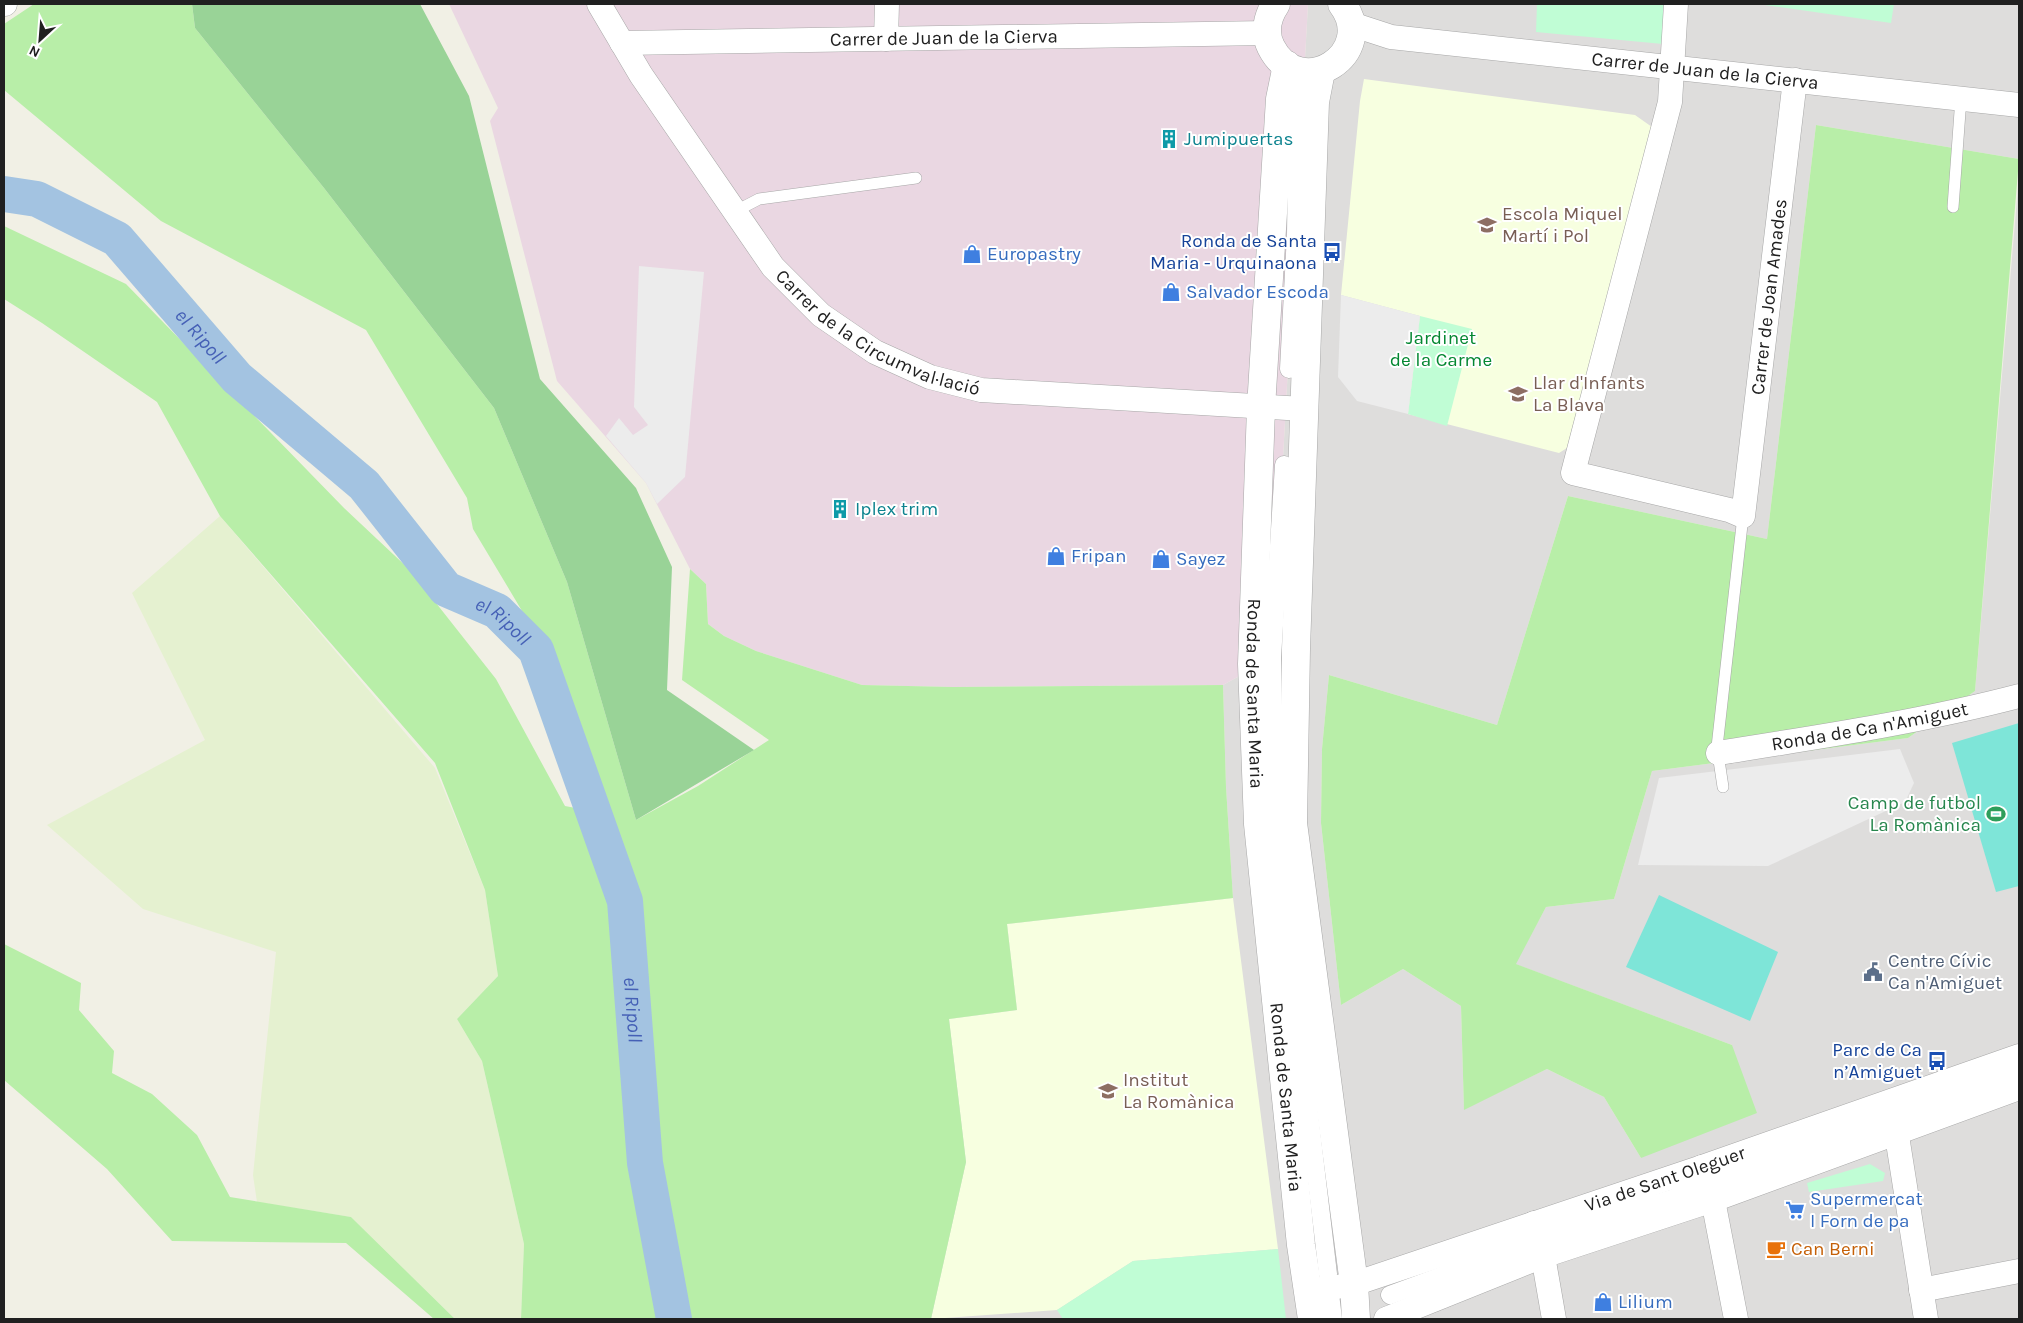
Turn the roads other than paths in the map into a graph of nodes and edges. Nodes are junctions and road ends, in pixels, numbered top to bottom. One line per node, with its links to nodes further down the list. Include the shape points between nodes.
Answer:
1 (599, 4): 9 (street, Carrer de la Circumval·lació)
2 (887, 4): 8 (street)
3 (1276, 4): 6 (street, via 1269,18)
4 (1676, 4): 11 (street)
5 (1347, 14): 7 (street, Carrer de Juan de la Cierva); 10 (street, via 1349,44)
6 (1267, 34): 8 (street, Carrer de Juan de la Cierva); 10 (street, via 1275,55)
7 (1391, 37): 10 (street, Carrer de Juan de la Cierva); 11 (street, Carrer de Juan de la Cierva)
8 (886, 39): 9 (street, Carrer de Juan de la Cierva)
9 (622, 43): 17 (street, Carrer de la Circumval·lació)
10 (1313, 66): 18 (street, via 1298,101); 19 (street, Ronda de Santa Maria, via 1280,99); 20 (street, Ronda de Santa Maria, via 1315,102)
11 (1673, 67): 12 (street, Carrer de Juan de la Cierva); 22 (street, via 1670,102 1573,473)
12 (1795, 80): 13 (street, Carrer de Juan de la Cierva); 22 (street, Carrer de Joan Amades)
13 (1961, 98): 14 (street, Carrer de Juan de la Cierva); 16 (lane)
14 (2019, 104)
15 (916, 178): 17 (lane, via 759,199)
16 (1953, 207)
17 (734, 212): 19 (street, Carrer de la Circumval·lació, via 773,267 821,315 874,352 930,377 981,390)
18 (1289, 369)
19 (1261, 408): 20 (street, Carrer de la Circumval·lació); 34 (street, Ronda de Santa Maria, via 1252,664 1258,824)
20 (1304, 409): 34 (street, Ronda de Santa Maria, via 1293,823)
21 (1284, 465): 33 (street, Ronda de Santa Maria, via 1272,658 1274,819)
22 (1744, 516): 24 (lane)
23 (2019, 696): 24 (street, Ronda de Ca n'Amiguet, via 1888,726)
24 (1718, 753): 25 (lane)
25 (1723, 787)
26 (2019, 1056): 29 (street, Via de Sant Oleguer)
27 (2019, 1072): 29 (street, Via de Sant Oleguer)
28 (2019, 1088): 29 (street, Via de Sant Oleguer)
29 (1894, 1116): 30 (street, Via de Sant Oleguer); 30 (street, Via de Sant Oleguer); 35 (street)
30 (1708, 1183): 31 (street, Via de Sant Oleguer); 31 (street, Via de Sant Oleguer); 42 (street)
31 (1539, 1240): 34 (street, Via de Sant Oleguer); 36 (street, Via de Sant Oleguer); 40 (street, Via de Sant Oleguer); 41 (street)
32 (2019, 1271): 35 (street)
33 (1328, 1274)
34 (1331, 1290): 37 (street, Ronda de Santa Maria); 38 (street); 39 (street, Ronda de Santa Maria)
35 (1921, 1290): 43 (street)
36 (1390, 1295)
37 (1312, 1319)
38 (1333, 1319)
39 (1356, 1319)
40 (1386, 1319)
41 (1554, 1319)
42 (1736, 1319)
43 (1926, 1319)

